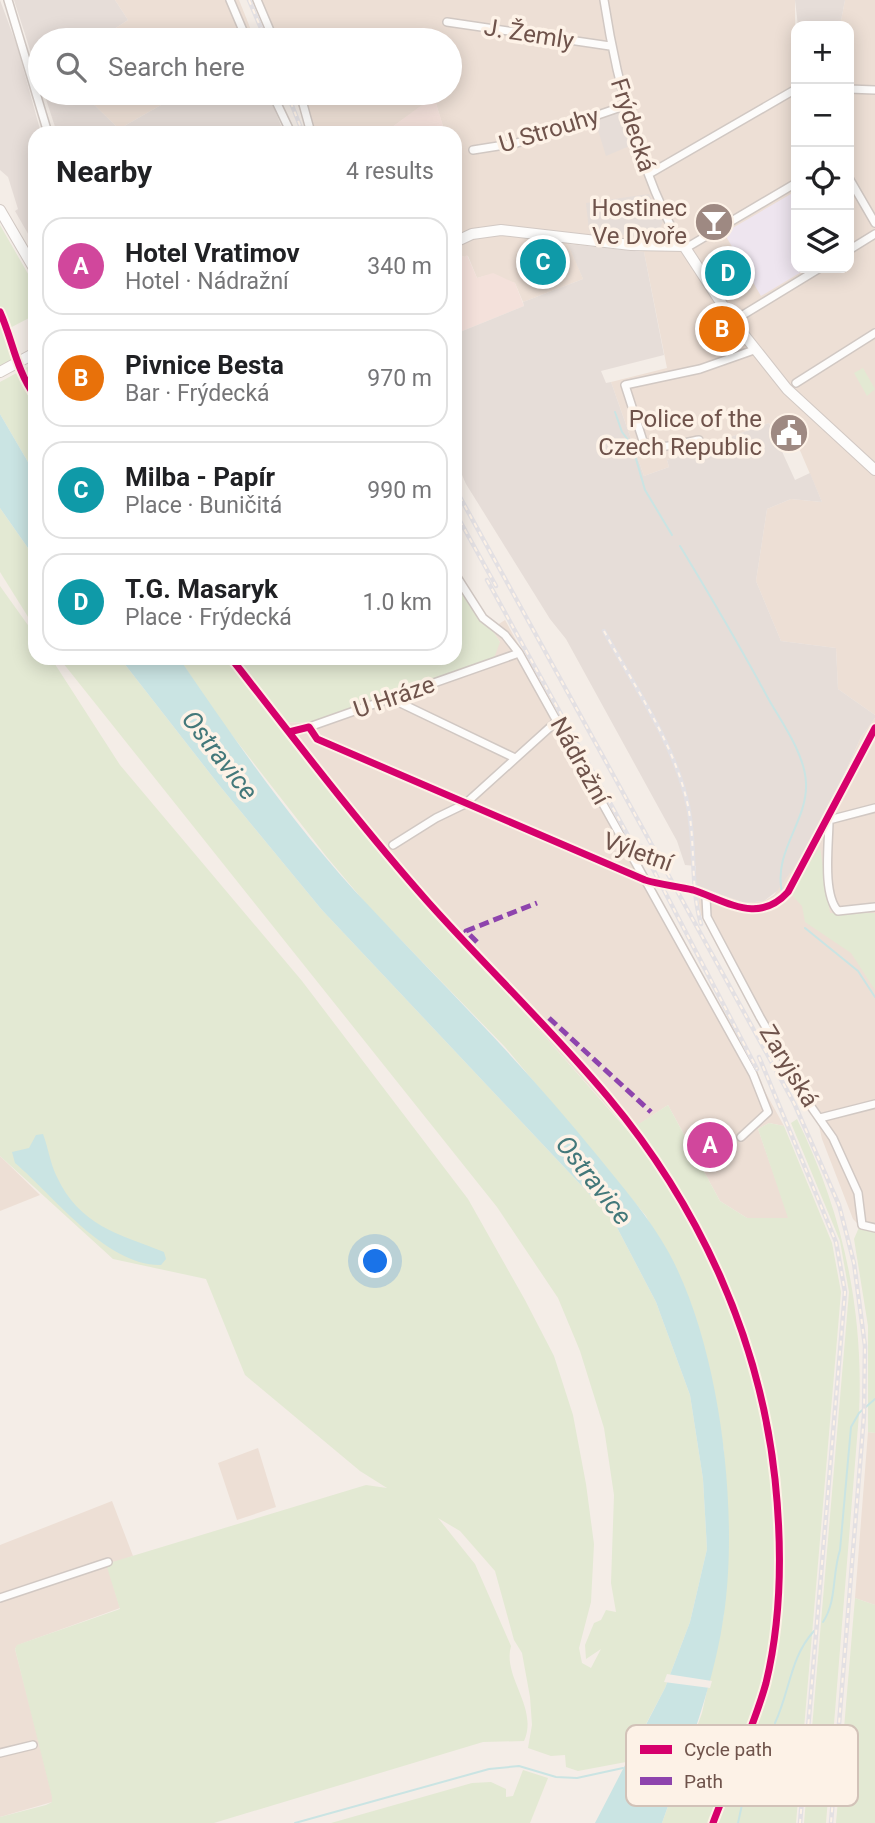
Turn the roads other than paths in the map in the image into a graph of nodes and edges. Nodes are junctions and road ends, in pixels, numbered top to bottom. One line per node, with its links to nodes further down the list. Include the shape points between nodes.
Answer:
1 (8, 0): 9 (street)
2 (230, 0): 6 (street)
3 (257, 0): 7 (street)
4 (604, 0): 8 (street, Frýdecká)
5 (447, 22): 8 (street, J. Žemly)
6 (242, 28)
7 (269, 28)
8 (610, 46): 16 (street, Frýdecká)
9 (28, 66)
10 (854, 89): 11 (street)
11 (875, 90)
12 (791, 92): 21 (street)
13 (40, 105): 17 (street)
14 (278, 105): 18 (street)
15 (303, 105): 19 (street)
16 (624, 106): 20 (street, U Strouhy, via 517,143); 21 (street, Frýdecká)
17 (46, 126)
18 (288, 126)
19 (309, 126)
20 (473, 150)
21 (649, 174): 28 (street, Frýdecká)
22 (791, 186): 28 (street)
23 (854, 187): 25 (street)
24 (0, 210): 30 (main road)
25 (875, 223)
26 (875, 234): 29 (street)
27 (462, 239): 28 (main road, via 501,230)
28 (683, 246): 32 (main road, Frýdecká)
29 (854, 247)
30 (28, 258)
31 (812, 273): 32 (street)
32 (733, 321): 34 (main road, Frýdecká)
33 (875, 334): 37 (street)
34 (754, 350): 38 (street, via 699,369 625,385 647,445); 39 (main road, Frýdecká, via 787,389)
35 (28, 357): 36 (main road)
36 (0, 372)
37 (796, 383)
38 (699, 440)
39 (875, 470)
40 (462, 585): 41 (street, Nádražní, via 483,618)
41 (519, 653): 42 (street, U Hráze); 43 (street, Nádražní)
42 (392, 699): 44 (street, U Hráze); 46 (street)
43 (558, 720): 46 (street); 51 (street, Nádražní)
44 (309, 727): 47 (street, Výletní, via 317,739)
45 (875, 728): 49 (street, Výletní)
46 (515, 758): 47 (street)
47 (465, 804): 50 (street); 51 (street, Výletní)
48 (875, 808): 49 (street)
49 (829, 820): 52 (street, Výletní, via 785,895 765,909); 53 (street, via 829,891 834,907 838,911)
50 (393, 845)
51 (645, 880): 52 (street, Výletní); 56 (street, Nádražní, via 767,1105 768,1112)
52 (706, 897): 55 (street, Zaryjská, via 707,917)
53 (875, 907)
54 (875, 1104): 55 (street)
55 (820, 1118): 57 (street, Zaryjská, via 858,1193 862,1225)
56 (741, 1136)
57 (875, 1228)
58 (108, 1562): 59 (street)
59 (0, 1598)
60 (33, 1745): 61 (street)
61 (0, 1753)

